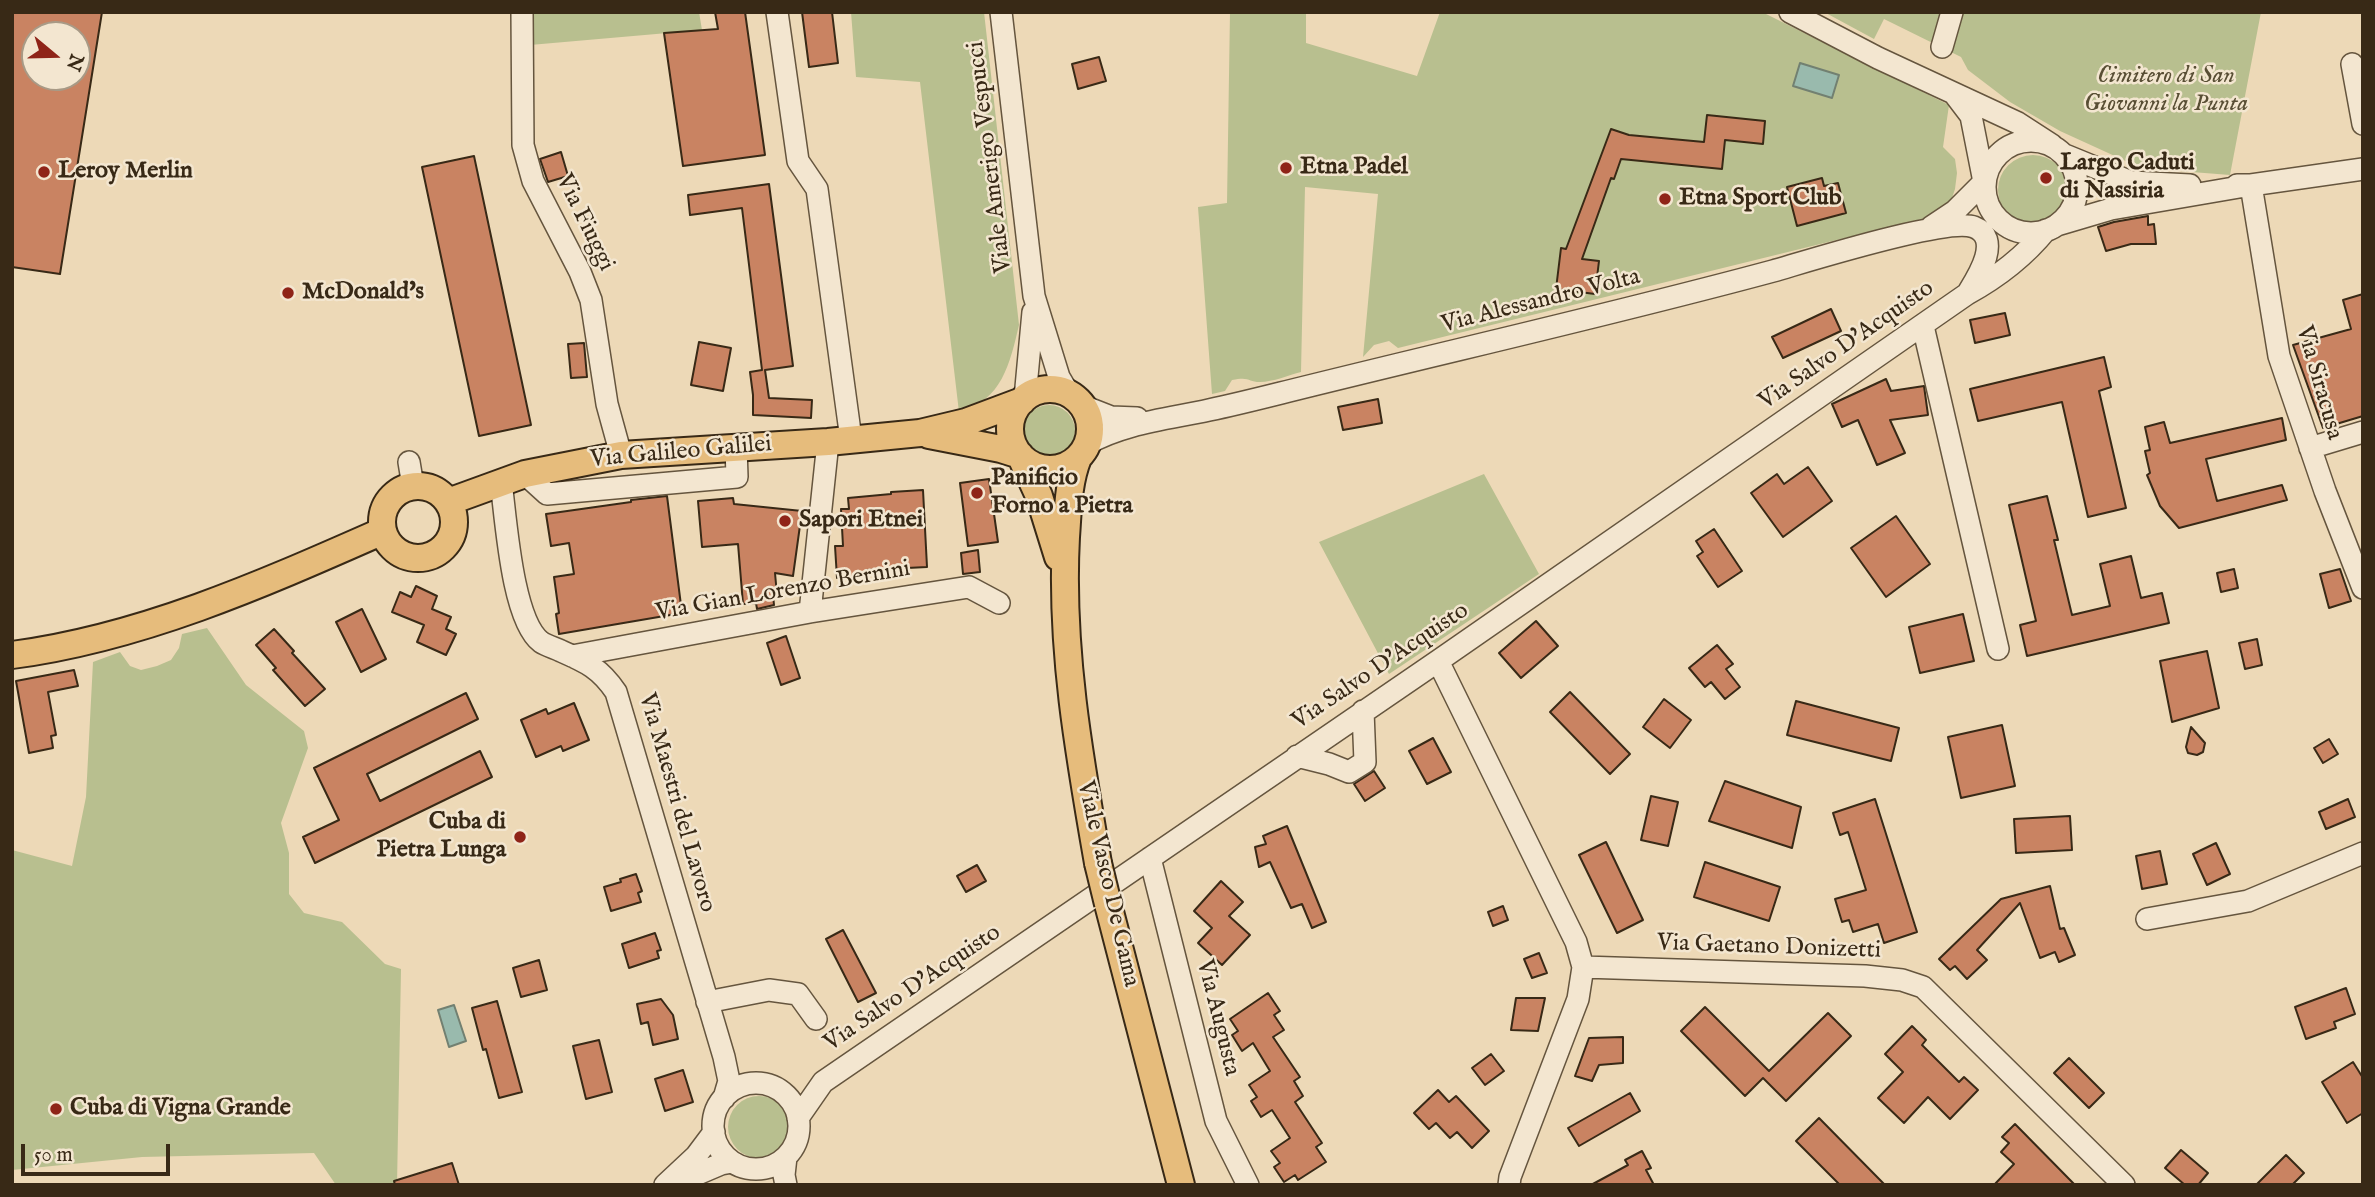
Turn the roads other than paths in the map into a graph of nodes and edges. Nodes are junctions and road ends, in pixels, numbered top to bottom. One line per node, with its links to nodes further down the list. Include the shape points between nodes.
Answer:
1 (522, 12): 29 (street, Via Fiuggi, via 523,145 533,181 591,300 607,404)
2 (777, 12): 25 (street, via 798,161 817,189)
3 (1001, 12): 18 (street, Viale Amerigo Vespucci)
4 (1790, 12): 8 (street)
5 (1952, 12): 6 (street)
6 (1941, 47)
7 (2352, 64): 9 (street)
8 (1953, 93): 10 (street, via 2018,122); 12 (street, via 1971,116)
9 (2363, 124)
10 (2058, 150): 12 (street, via 2038,141 2010,145 1998,153); 13 (street, via 2132,182); 14 (street, via 2073,168 2077,184 2068,214)
11 (2363, 169): 13 (street)
12 (1984, 182): 15 (street); 16 (street, via 1955,211)
13 (2251, 185): 14 (street, via 2111,209); 27 (street, Via Siracusa, via 2279,356)
14 (2052, 228): 15 (street, via 2027,233 2007,226); 17 (street, Via Salvo D'Acquisto, via 1991,281)
15 (1986, 229): 16 (street); 17 (street, via 1981,271)
16 (1926, 230): 22 (street, Via Alessandro Volta, via 1707,288)
17 (1967, 294): 19 (street, Via Salvo D'Acquisto)
18 (1034, 296): 20 (street); 21 (street, via 1059,377)
19 (1923, 326): 38 (street); 41 (street, Via Salvo D'Acquisto)
20 (1023, 400): 21 (main road, via 1049,389); 24 (main road, via 966,422); 30 (main road, via 1010,429)
21 (1076, 400): 22 (street, via 1111,417); 28 (main road, via 1090,424)
22 (1168, 418): 28 (street, via 1108,432)
23 (2363, 432): 27 (street)
24 (920, 433): 25 (main road, Via Galileo Galilei); 30 (main road)
25 (839, 440): 26 (main road, Via Galileo Galilei); 37 (street)
26 (736, 447): 29 (main road, Via Galileo Galilei); 31 (street, via 737,477 547,494)
27 (2310, 448): 35 (street, Via Siracusa)
28 (1083, 451): 30 (main road, via 1060,468 1050,469 1039,468); 34 (main road, via 1072,473)
29 (621, 455): 31 (main road, Via Galileo Galilei)
30 (1021, 456): 34 (main road, via 1039,496)
31 (513, 478): 32 (main road, Via Galileo Galilei); 40 (street, Via Maestri del Lavoro, via 519,604 541,641)
32 (448, 502): 33 (main road, via 411,474 388,502 381,521); 33 (main road, via 454,526 443,548 432,555 408,557 396,551)
33 (383, 531): 39 (main road, via 203,607)
34 (1064, 578): 63 (main road, Viale Vasco De Gama, bridge, via 1070,694 1098,863)
35 (2363, 588)
36 (999, 603): 37 (street, Via Gian Lorenzo Bernini, via 969,587)
37 (810, 612): 40 (street, Via Gian Lorenzo Bernini)
38 (1998, 649)
39 (12, 655)
40 (572, 656): 48 (street, Via Maestri del Lavoro, via 605,676 616,692)
41 (1438, 661): 42 (street, Via Salvo D'Acquisto); 47 (street, via 1576,942)
42 (1363, 711): 43 (street, Via Salvo D'Acquisto); 43 (street, via 1365,762 1349,772)
43 (1297, 756): 45 (street, Via Salvo D'Acquisto)
44 (2363, 853): 46 (street, via 2248,901)
45 (1150, 859): 51 (street, Via Salvo D'Acquisto); 64 (street, Via Augusta, via 1216,1121)
46 (2147, 919)
47 (1583, 967): 65 (street, via 1578,999); 66 (street, Via Gaetano Donizetti, via 1865,976 1923,987)
48 (707, 1002): 49 (street, via 769,990 798,994); 50 (street, Via Maestri del Lavoro)
49 (816, 1018)
50 (724, 1057): 52 (street); 53 (street, Via Maestri del Lavoro, via 729,1081)
51 (823, 1082): 52 (street); 54 (street)
52 (774, 1087): 53 (street, via 744,1085); 54 (street, via 788,1097)
53 (724, 1098): 55 (street, via 717,1108)
54 (798, 1118): 56 (street, via 796,1143)
55 (714, 1132): 57 (street, via 723,1154); 59 (street)
56 (786, 1157): 58 (street); 62 (street)
57 (732, 1162): 58 (street); 60 (street)
58 (755, 1169): 61 (street)
59 (665, 1185)
60 (672, 1185)
61 (770, 1185)
62 (786, 1185)
63 (1181, 1185)
64 (1248, 1185)
65 (1509, 1185)
66 (2124, 1185)

